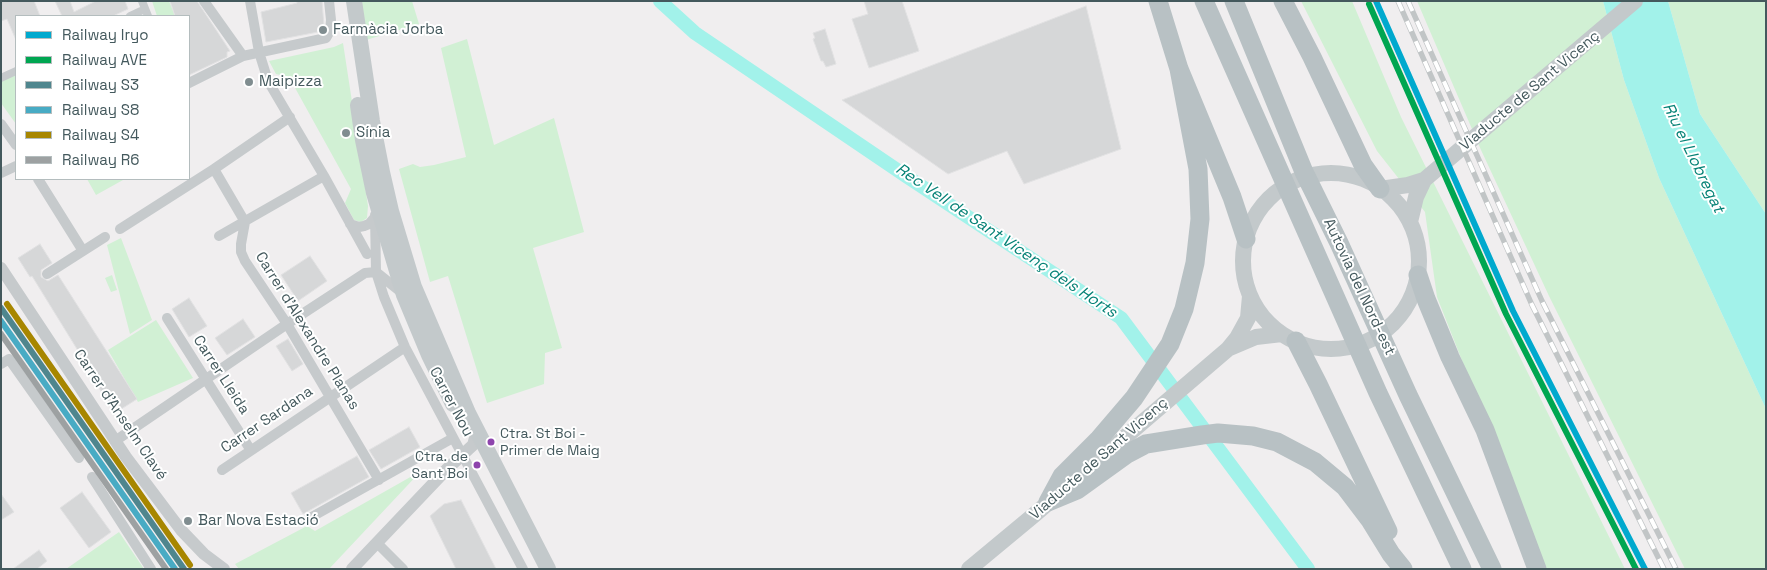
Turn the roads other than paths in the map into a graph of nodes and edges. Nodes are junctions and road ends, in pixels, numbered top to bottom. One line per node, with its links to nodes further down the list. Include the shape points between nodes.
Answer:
1 (204, 1): 14 (street)
2 (250, 1): 13 (street)
3 (329, 1): 13 (street, via 331,20 326,38)
4 (344, 1): 29 (main road, via 363,140)
5 (354, 1): 29 (main road)
6 (1158, 1): 15 (highway)
7 (1204, 1): 78 (highway, Autovia del Nord-est, via 1378,393)
8 (1234, 1): 79 (highway, Autovia del Nord-est, via 1304,172)
9 (1283, 1): 28 (highway, via 1363,165)
10 (1635, 1): 27 (main road, Viaducte de Sant Vicenç)
11 (145, 9): 12 (street)
12 (132, 15)
13 (259, 52): 14 (street); 19 (street, via 268,81)
14 (242, 56): 18 (street)
15 (1179, 69): 37 (highway); 65 (highway, via 1198,168 1200,219 1196,263 1184,309 1170,344 1134,398 1062,476)
16 (15, 71): 17 (street)
17 (1, 78)
18 (190, 82)
19 (290, 117): 23 (street); 25 (street)
20 (1, 124): 21 (street)
21 (15, 144)
22 (15, 166): 24 (street)
23 (214, 169): 31 (street); 34 (street)
24 (1, 172)
25 (324, 176): 31 (street); 33 (street)
26 (39, 180): 39 (street)
27 (1424, 180): 28 (main road, Viaducte de Sant Vicenç); 32 (main road, Viaducte de Sant Vicenç)
28 (1380, 189): 32 (main road, Viaducte de Sant Vicenç, via 1395,200); 37 (main road, Viaducte de Sant Vicenç, via 1342,174 1319,174 1297,181 1276,193 1260,210)
29 (381, 195): 30 (street); 38 (main road); 47 (main road)
30 (375, 217): 33 (street, via 364,226); 40 (street)
31 (245, 222): 35 (street); 50 (street, Carrer d'Alexandre Planas, via 241,252)
32 (1410, 222): 46 (main road, Viaducte de Sant Vicenç, via 1418,248)
33 (350, 224): 40 (street)
34 (120, 229)
35 (218, 236)
36 (106, 237): 39 (street)
37 (1246, 239): 48 (main road, Viaducte de Sant Vicenç, via 1244,274)
38 (389, 246): 40 (street); 42 (main road)
39 (84, 251): 45 (street)
40 (375, 258): 42 (street); 43 (street, Carrer Nou); 44 (street)
41 (1, 268): 58 (street, Carrer d'Anselm Clavé)
42 (397, 269): 47 (main road)
43 (376, 272): 44 (street); 47 (street); 52 (street, Carrer Nou)
44 (364, 273): 50 (street)
45 (47, 274)
46 (1418, 275): 51 (main road, Viaducte de Sant Vicenç, via 1402,314 1380,334 1363,343 1324,349); 80 (highway, via 1447,349 1485,430)
47 (409, 291): 59 (main road, via 457,389)
48 (1250, 296): 51 (main road, Viaducte de Sant Vicenç, via 1263,317); 53 (main road, Viaducte de Sant Vicenç, via 1248,318)
49 (167, 318): 55 (street, Carrer Lleida)
50 (288, 324): 55 (street); 56 (street, Carrer d'Alexandre Planas)
51 (1289, 338): 53 (main road, Viaducte de Sant Vicenç, via 1256,337); 77 (highway, via 1318,384)
52 (405, 347): 56 (street, Carrer Sardana); 57 (street, Carrer Nou)
53 (1228, 348): 65 (main road, Viaducte de Sant Vicenç)
54 (5, 361): 61 (street)
55 (206, 378): 58 (street); 60 (street, Carrer Lleida)
56 (330, 396): 60 (street, Carrer Sardana); 64 (street, Carrer d'Alexandre Planas)
57 (453, 438): 59 (street, Carrer Nou); 64 (street)
58 (115, 441): 69 (street, Carrer d'Anselm Clavé, via 181,530)
59 (471, 443): 67 (street); 72 (street, Carrer Nou); 73 (main road); 74 (main road)
60 (250, 449): 62 (street, Carrer Sardana)
61 (80, 458)
62 (222, 470)
63 (92, 478): 68 (street)
64 (379, 480): 66 (street)
65 (1048, 502): 75 (main road, Viaducte de Sant Vicenç); 76 (highway, via 1076,490 1146,444 1218,433 1253,436 1277,442 1315,462 1345,488)
66 (308, 519)
67 (377, 543): 70 (street); 71 (street)
68 (151, 569)
69 (224, 569)
70 (352, 569)
71 (403, 569)
72 (523, 569)
73 (536, 569)
74 (548, 569)
75 (969, 569)
76 (1403, 569)
77 (1407, 569)
78 (1462, 569)
79 (1492, 569)
80 (1537, 569)

